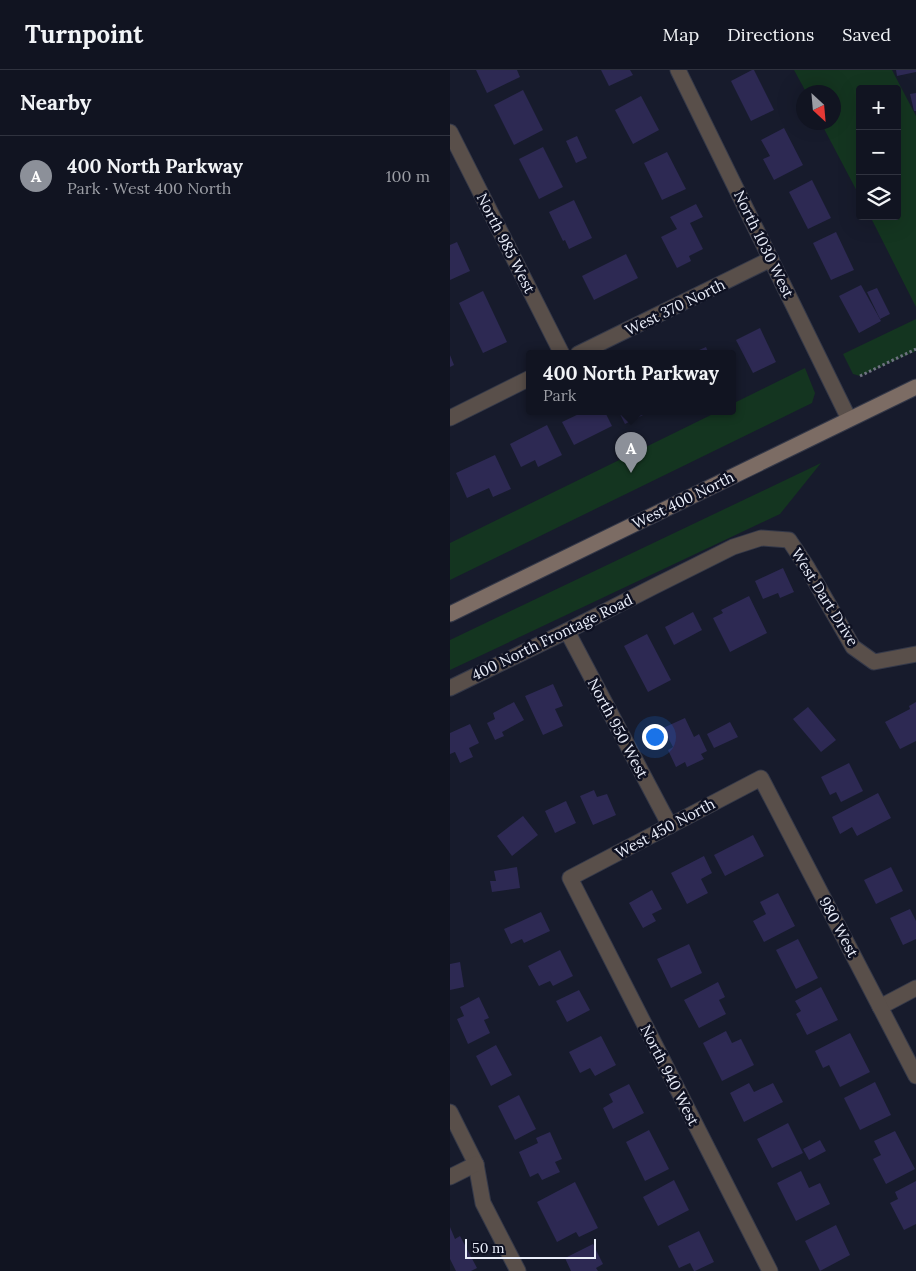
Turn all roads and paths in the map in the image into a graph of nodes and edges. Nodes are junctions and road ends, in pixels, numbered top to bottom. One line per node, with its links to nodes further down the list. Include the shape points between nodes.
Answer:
1 (678, 70): 3 (street, North 1030 West)
2 (450, 132): 5 (street, North 985 West)
3 (771, 259): 6 (street, West 370 North); 11 (street, North 1030 West)
4 (916, 349): 7 (path)
5 (560, 350)
6 (586, 350)
7 (860, 376)
8 (526, 380): 10 (street)
9 (916, 387): 11 (main road, West 400 North)
10 (450, 418)
11 (849, 419): 13 (main road, West 400 North)
12 (653, 586): 14 (street, 400 North Frontage Road); 15 (street, West Dart Drive, via 733,547 761,538 789,540 853,646 874,662)
13 (450, 614)
14 (567, 631): 16 (street, 400 North Frontage Road); 18 (street, North 950 West)
15 (916, 654)
16 (450, 688)
17 (761, 778): 18 (street, West 450 North); 21 (street, 980 West)
18 (670, 826): 19 (street, West 450 North)
19 (570, 878): 27 (street, North 940 West)
20 (916, 988): 21 (street)
21 (880, 1007): 22 (street, 980 West)
22 (916, 1076)
23 (450, 1112): 24 (street)
24 (476, 1164): 25 (street); 26 (street, via 483,1203)
25 (450, 1177)
26 (518, 1271)
27 (770, 1271)

